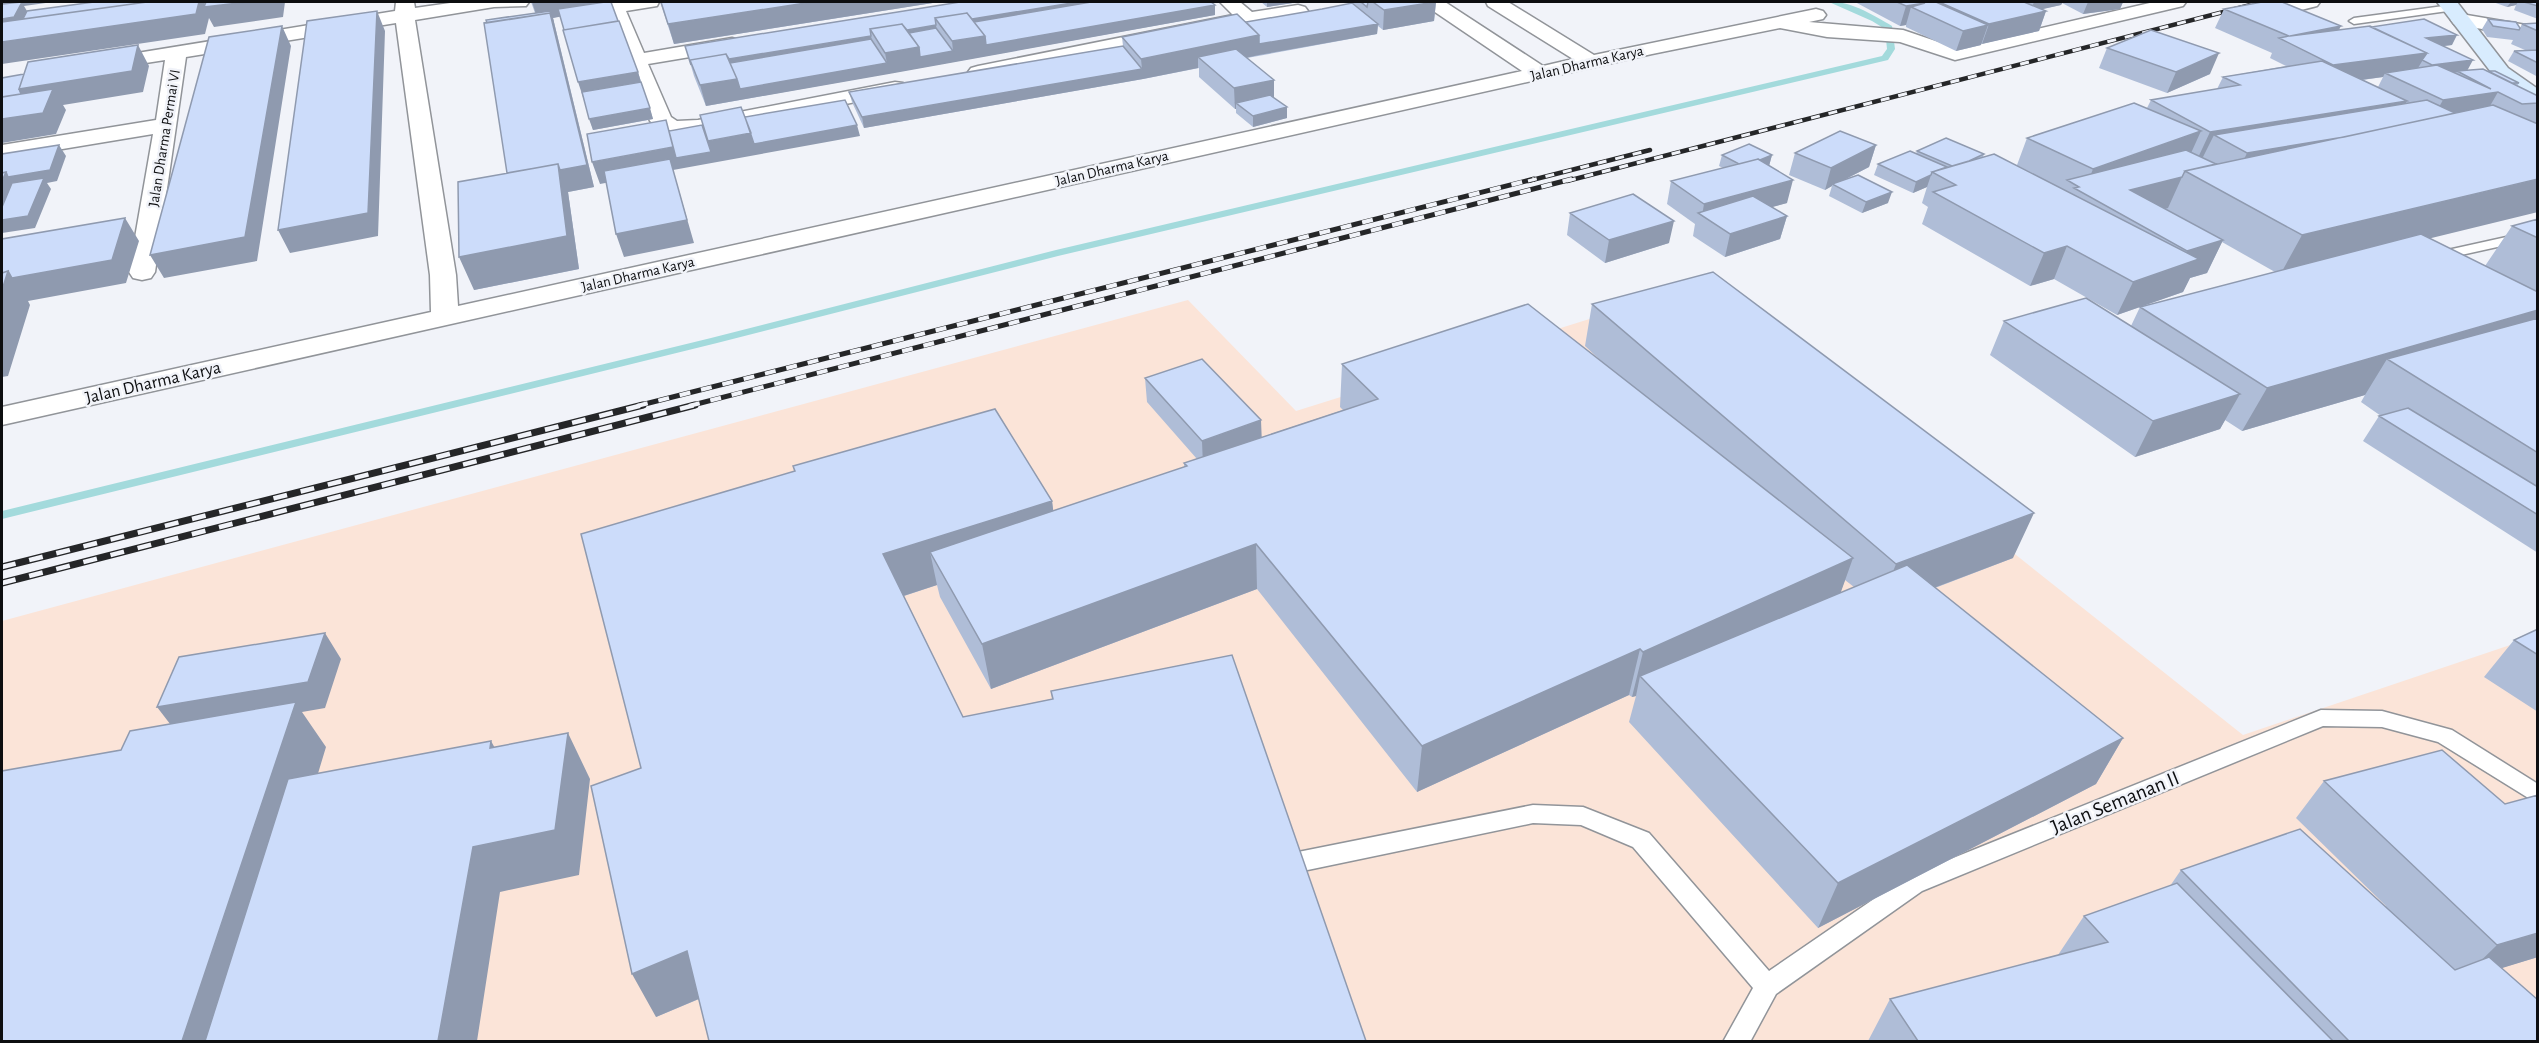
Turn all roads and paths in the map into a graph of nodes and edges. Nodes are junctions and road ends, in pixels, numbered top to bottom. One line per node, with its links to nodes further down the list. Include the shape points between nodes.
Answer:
1 (490, 2): 12 (street)
2 (499, 2): 3 (street)
3 (519, 2)
4 (650, 2): 10 (street)
5 (1229, 2): 16 (street)
6 (1433, 2): 26 (street)
7 (1495, 2): 23 (street)
8 (2176, 2): 18 (street, via 1955,54 1894,36)
9 (2310, 2): 11 (street)
10 (614, 4): 22 (street)
11 (2270, 8)
12 (405, 9): 21 (street); 36 (street, via 443,275)
13 (2453, 10): 17 (lane); 19 (street); 25 (street)
14 (1298, 11): 16 (street)
15 (1816, 15): 18 (street, Jalan Dharma Karya)
16 (1248, 18): 28 (street)
17 (2354, 21)
18 (1781, 23): 23 (street, Jalan Dharma Karya)
19 (2538, 33)
20 (754, 40): 22 (street)
21 (175, 52): 24 (street); 31 (street, Jalan Dharma Permai VI)
22 (637, 60): 29 (street, via 661,121 673,128 698,127)
23 (1592, 62): 26 (street, Jalan Dharma Karya)
24 (83, 67)
25 (2501, 72): 27 (street); 30 (street)
26 (1540, 73): 36 (street, Jalan Dharma Karya)
27 (2478, 75)
28 (955, 76)
29 (920, 83)
30 (2538, 100)
31 (165, 125): 32 (street); 35 (street, Jalan Dharma Permai VI, via 139,226)
32 (2, 152)
33 (2538, 234): 34 (lane)
34 (2420, 260)
35 (142, 272)
36 (445, 316): 37 (street, Jalan Dharma Karya)
37 (2, 416)
38 (2538, 795): 40 (lane, Jalan Semanan II, via 2445,736 2382,719 2321,718 1914,884)
39 (1298, 862): 40 (lane, via 1533,814 1583,816 1641,840)
40 (1767, 986): 41 (lane, Jalan Semanan II)
41 (1736, 1041)

